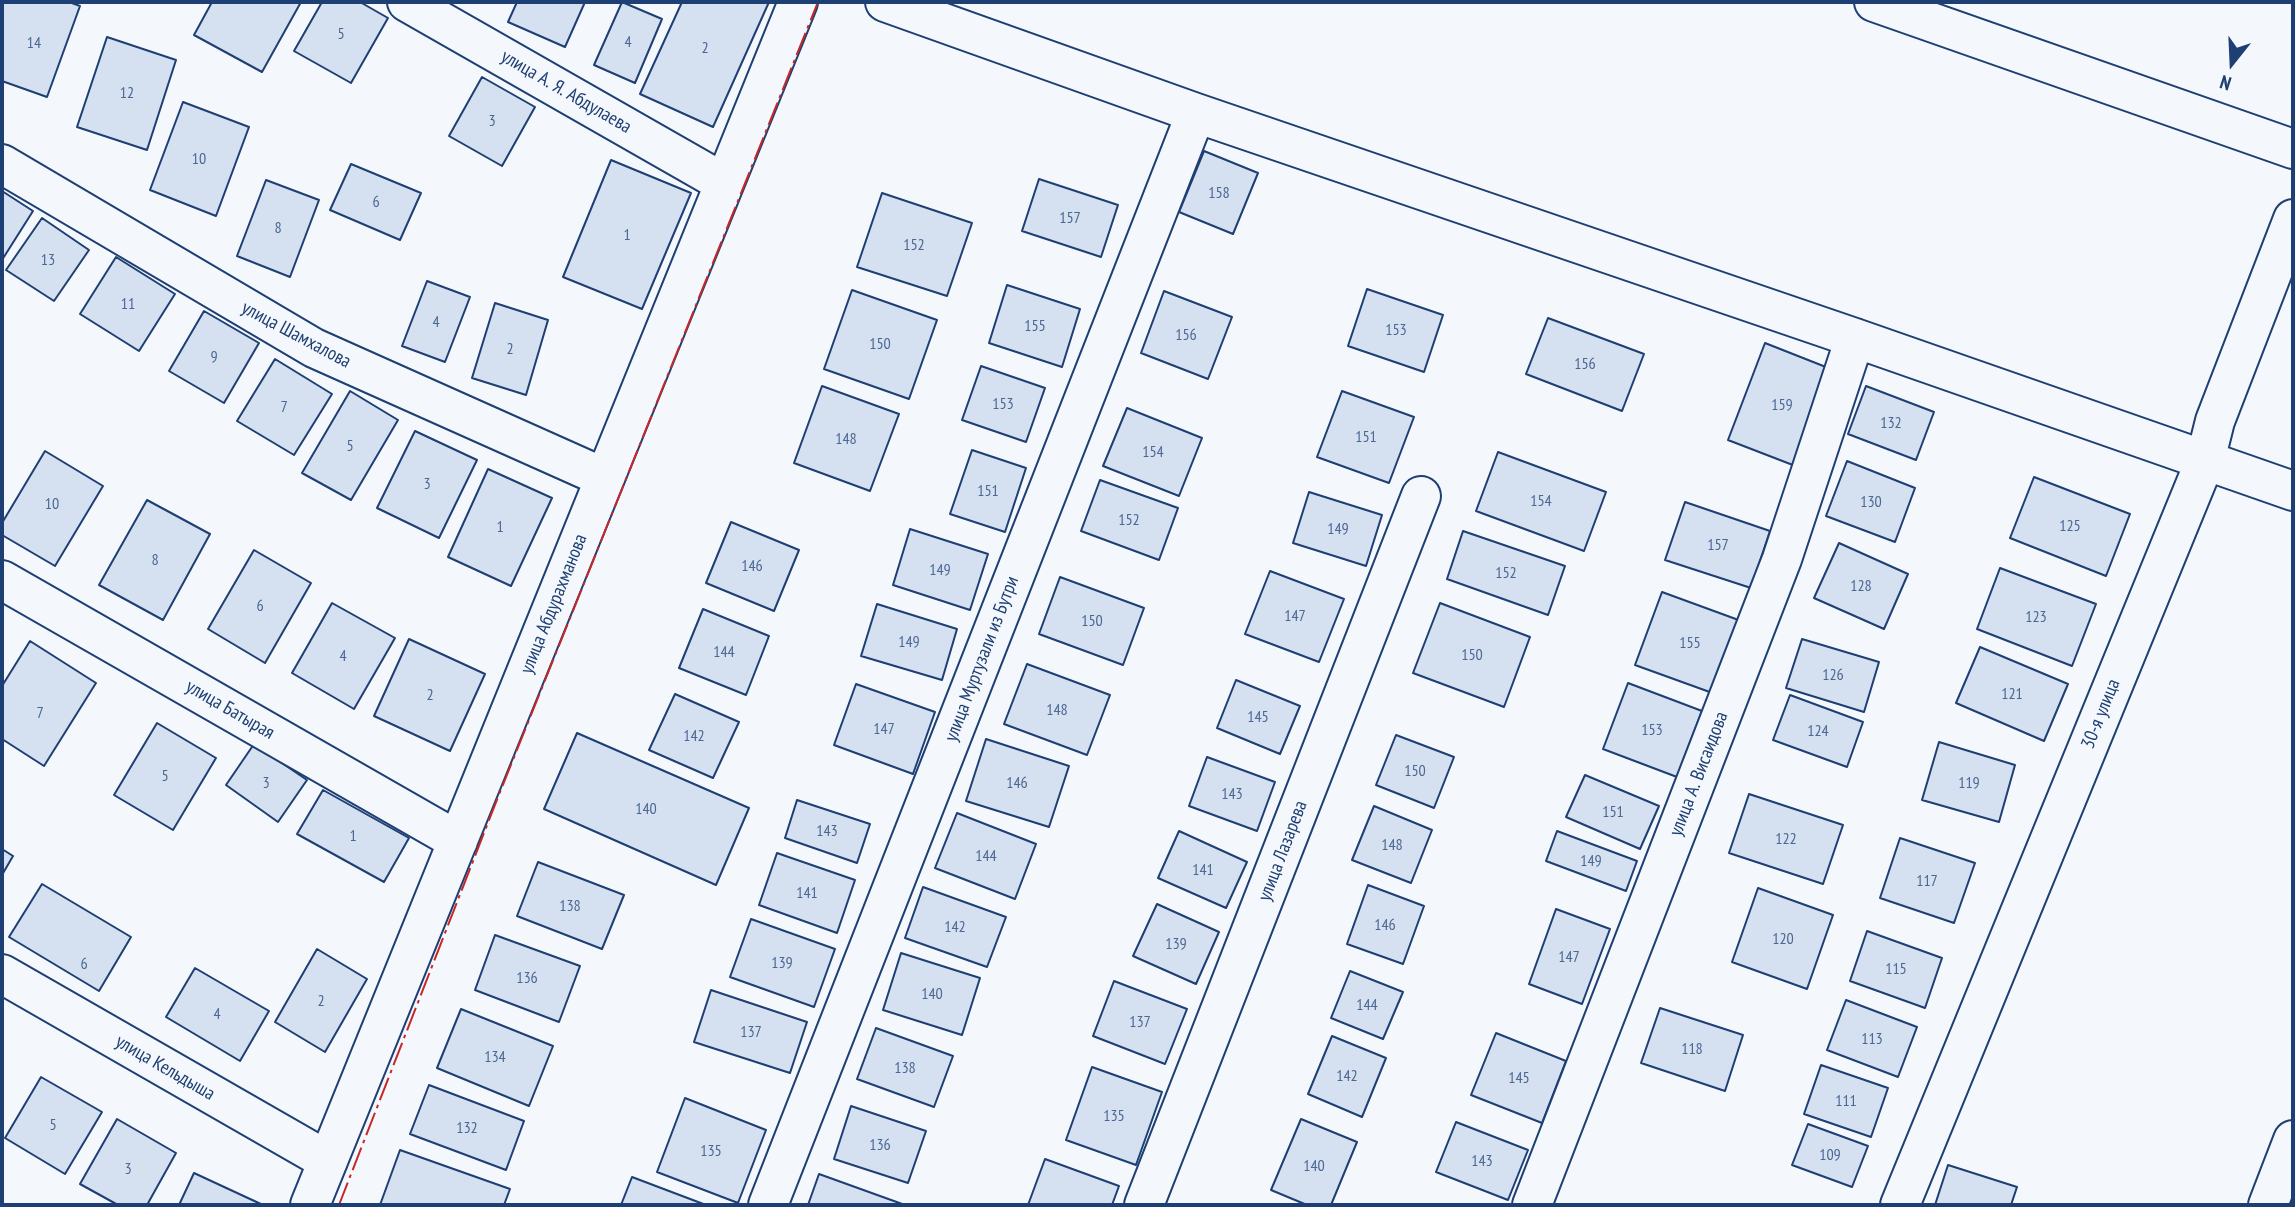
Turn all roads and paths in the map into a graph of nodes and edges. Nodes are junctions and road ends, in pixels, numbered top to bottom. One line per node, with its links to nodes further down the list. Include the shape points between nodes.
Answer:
1 (407, 2): 8 (street, улица А. Я. Абдулаева)
2 (797, 2): 8 (street, улица Абдурахманова)
3 (885, 2): 5 (street)
4 (1874, 2): 6 (street)
5 (1196, 113): 10 (street); 21 (street, улица Муртузали из Бутри)
6 (2293, 149)
7 (2, 164): 12 (street, улица Шамхалова, via 314,348)
8 (724, 183): 12 (street, улица Абдурахманова)
9 (2293, 219): 11 (street, 30-я улица, via 2216,421)
10 (1855, 338): 11 (street); 23 (street, улица А. Висаидова, via 1782,559)
11 (2206, 461): 13 (street); 24 (street, 30-я улица)
12 (605, 478): 16 (street, улица Абдурахманова)
13 (2293, 491)
14 (1421, 496): 22 (street, улица Лазарева)
15 (2, 580): 16 (street, улица Батырая)
16 (458, 841): 19 (street, улица Абдурахманова)
17 (2, 974): 19 (street, улица Кельдыша)
18 (2293, 1140): 25 (street)
19 (328, 1161): 20 (street, улица Абдурахманова)
20 (310, 1205)
21 (768, 1205)
22 (1144, 1205)
23 (1532, 1205)
24 (1899, 1205)
25 (2268, 1205)

